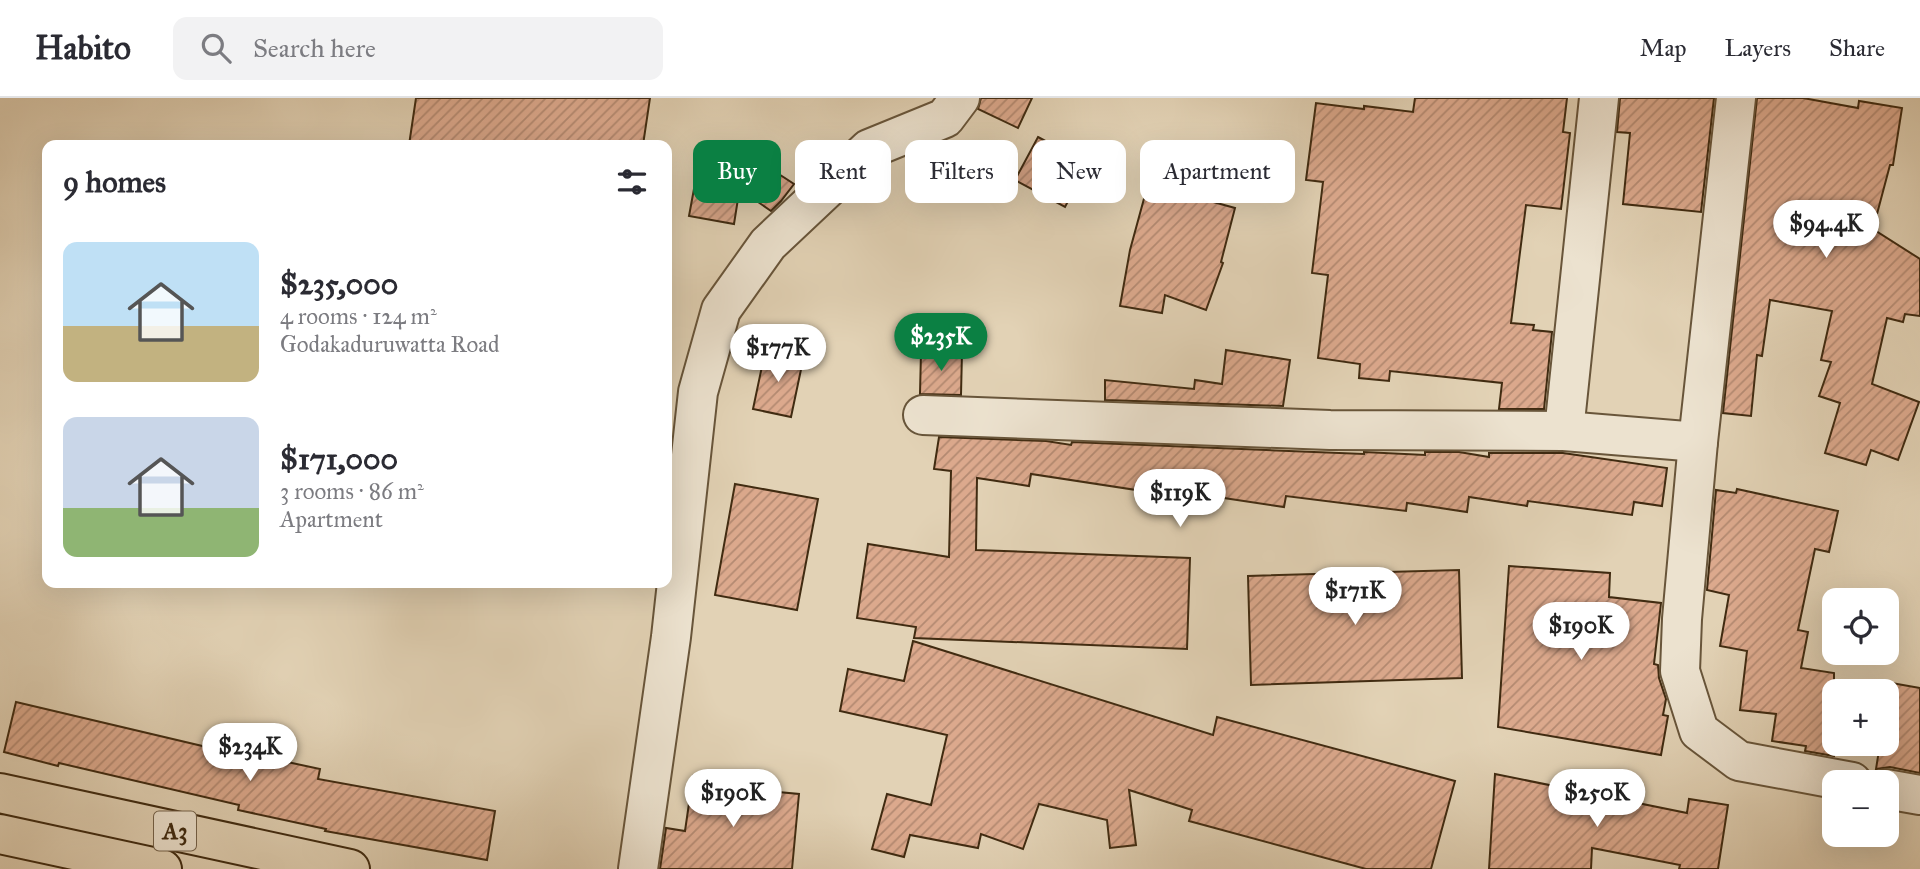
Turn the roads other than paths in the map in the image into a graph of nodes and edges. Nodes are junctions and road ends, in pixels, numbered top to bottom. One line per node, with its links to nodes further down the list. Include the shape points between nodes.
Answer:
1 (960, 98): 14 (street, via 946,118 869,149 768,244 721,310 698,392 671,637)
2 (1598, 98): 5 (street)
3 (1736, 98): 6 (street)
4 (923, 415): 5 (street, via 1330,430)
5 (1564, 431): 6 (street)
6 (1698, 442): 7 (street, via 1680,671 1699,731 1739,761)
7 (1822, 776)
8 (1899, 791): 10 (street)
9 (0, 793): 13 (highway, A3)
10 (1920, 795)
11 (0, 834): 12 (highway, A3)
12 (162, 869)
13 (350, 869)
14 (638, 869)

